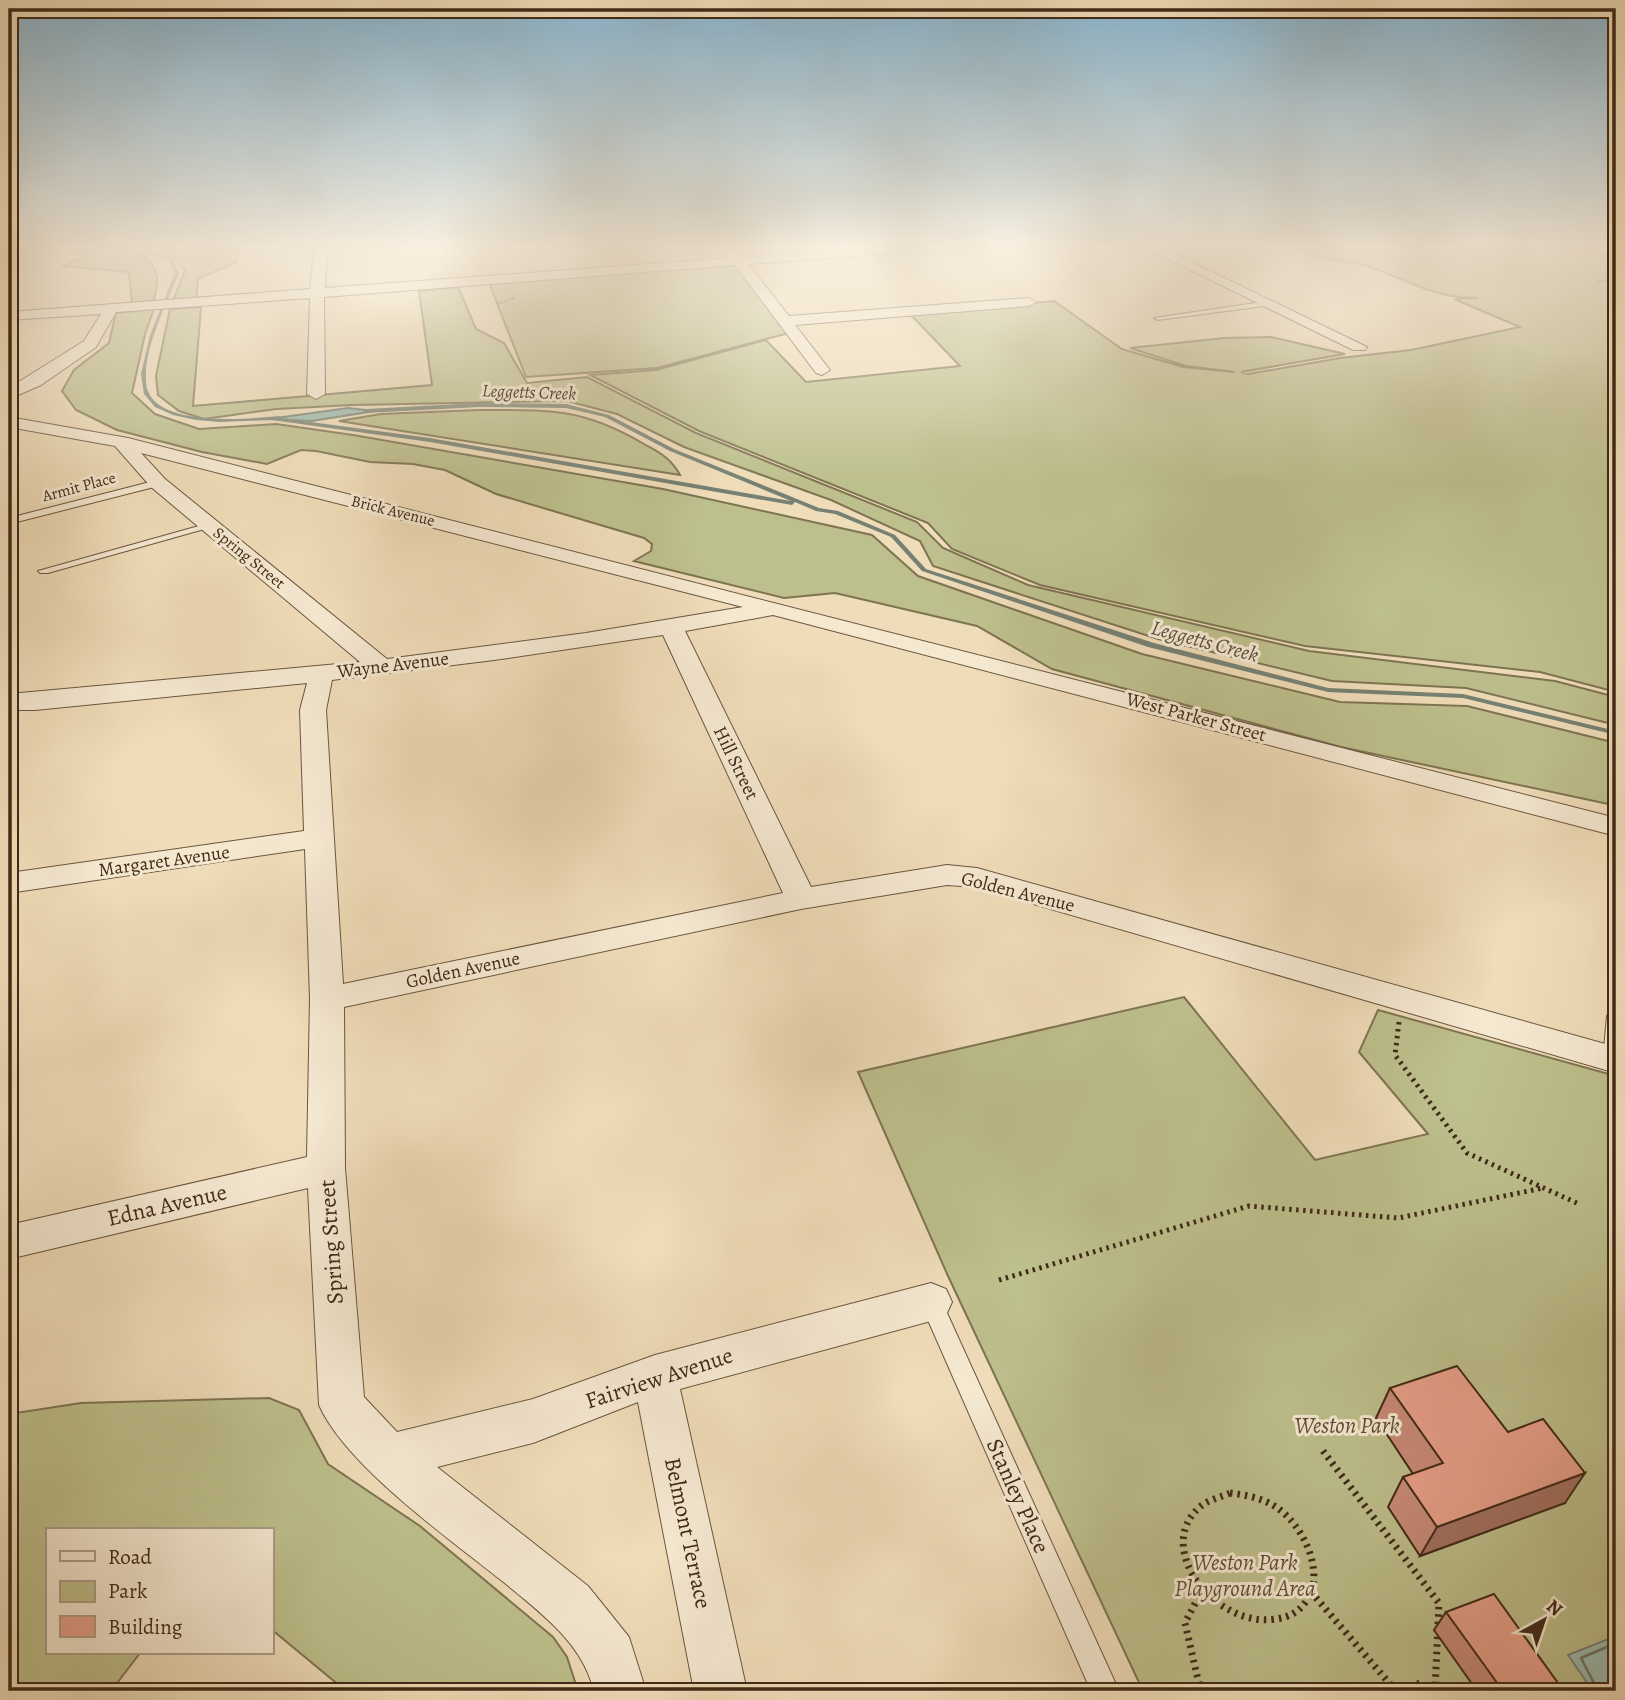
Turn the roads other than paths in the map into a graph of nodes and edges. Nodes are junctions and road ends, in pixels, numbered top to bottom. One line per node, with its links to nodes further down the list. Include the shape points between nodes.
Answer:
1 (102, 324): 7 (street, via 90,344)
2 (317, 324): 8 (street)
3 (789, 324): 6 (street)
4 (1313, 324): 5 (street)
5 (1359, 347)
6 (822, 370)
7 (9, 394)
8 (316, 394)
9 (9, 422): 10 (street, Brick Avenue)
10 (121, 442): 11 (street, Spring Street); 15 (street, Brick Avenue)
11 (158, 483): 12 (lane, Armit Place); 13 (street, Spring Street)
12 (9, 521)
13 (210, 526): 14 (lane); 17 (street, Spring Street)
14 (44, 571)
15 (775, 608): 16 (street, Wayne Avenue); 20 (street, West Parker Street)
16 (672, 628): 17 (street, Wayne Avenue); 23 (street, Hill Street)
17 (383, 668): 18 (street, Wayne Avenue)
18 (321, 674): 19 (street, Wayne Avenue); 21 (street, Spring Street, via 313,710)
19 (9, 702)
20 (1616, 827)
21 (320, 838): 22 (street, Margaret Avenue); 24 (street, Spring Street)
22 (9, 883)
23 (801, 899): 24 (street, Golden Avenue); 26 (street, Golden Avenue, via 947,875 977,878)
24 (327, 999): 27 (street, Spring Street)
25 (1616, 1016): 26 (lane)
26 (1614, 1060)
27 (326, 1168): 28 (street, Edna Avenue); 31 (street, Spring Street, via 342,1405)
28 (9, 1242)
29 (931, 1302): 30 (street, Fairview Avenue); 34 (lane, Stanley Place)
30 (655, 1375): 31 (street, Fairview Avenue, via 533,1421); 33 (street, Belmont Terrace)
31 (388, 1457): 32 (street, Spring Street, via 570,1604 611,1655)
32 (620, 1691)
33 (721, 1691)
34 (1105, 1691)

